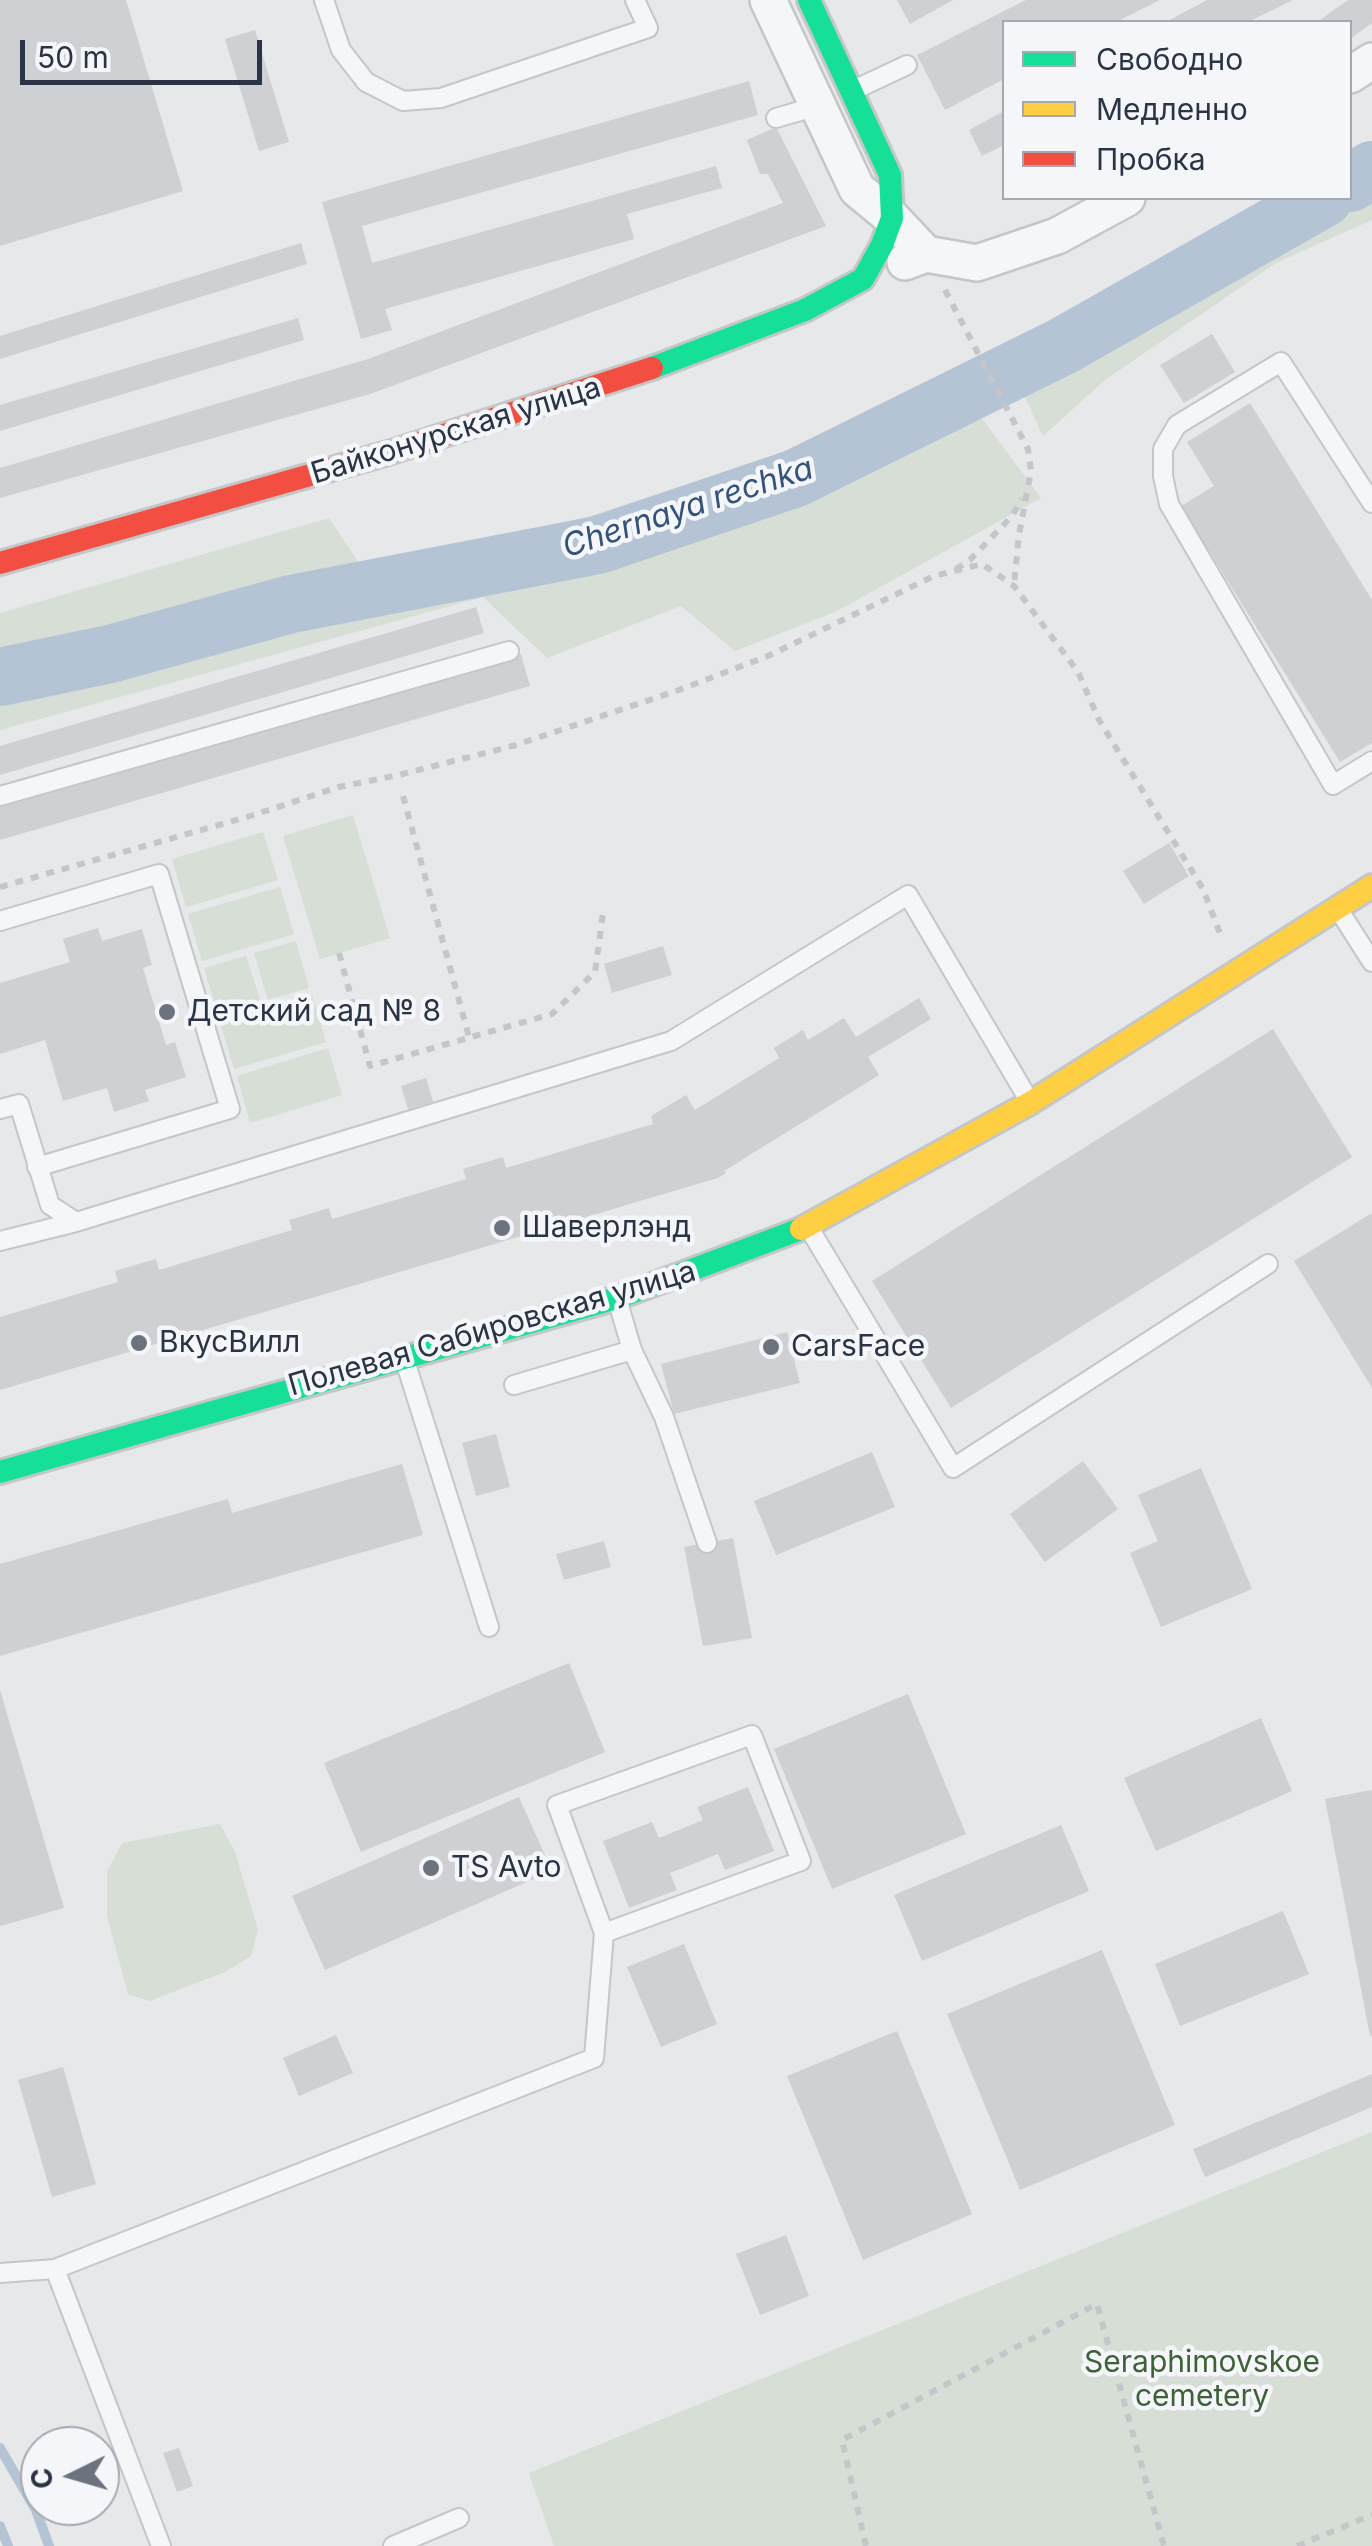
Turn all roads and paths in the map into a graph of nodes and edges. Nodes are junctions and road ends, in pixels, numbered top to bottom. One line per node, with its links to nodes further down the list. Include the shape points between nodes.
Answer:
1 (324, 0): 2 (lane, via 341,50 366,82 402,101 441,98 648,28)
2 (635, 0)
3 (768, 0): 7 (street)
4 (809, 0): 6 (street)
5 (908, 65): 6 (lane)
6 (851, 91): 7 (lane); 10 (street, via 890,175)
7 (818, 107): 8 (lane); 10 (street, via 857,189)
8 (776, 118)
9 (1123, 200): 11 (street, via 1057,236 977,263)
10 (887, 232): 11 (street); 12 (street)
11 (926, 254): 12 (street); 13 (path, via 1028,449)
12 (864, 279): 15 (street, Байконурская улица, via 805,310 621,380)
13 (1025, 493): 16 (path, via 1012,516); 17 (path)
14 (1372, 502): 19 (lane, via 1281,362 1176,425 1164,449 1169,504 1334,785)
15 (0, 563)
16 (951, 572): 17 (path, via 982,564); 23 (path, via 768,656 534,739 339,787)
17 (1014, 586): 27 (path, via 1078,672 1099,720 1203,889)
18 (510, 651): 20 (lane)
19 (1372, 761)
20 (0, 796)
21 (403, 796): 30 (path)
22 (1372, 886): 24 (street, Полевая Сабировская улица)
23 (0, 887)
24 (1338, 908): 29 (lane); 31 (street, Полевая Сабировская улица)
25 (603, 913): 30 (path, via 595,972 552,1014)
26 (0, 921): 33 (lane, via 160,874 230,1110)
27 (1224, 944)
28 (339, 953): 30 (path, via 370,1066)
29 (1372, 962)
30 (469, 1038)
31 (1030, 1103): 34 (lane, via 908,895 670,1041); 35 (street, Полевая Сабировская улица)
32 (0, 1109): 33 (lane, via 19,1104)
33 (37, 1167): 34 (lane, via 50,1206)
34 (76, 1222): 36 (lane)
35 (808, 1226): 37 (lane, via 953,1468); 38 (street, Полевая Сабировская улица)
36 (0, 1241)
37 (1268, 1264)
38 (617, 1298): 39 (lane); 40 (street, Полевая Сабировская улица)
39 (632, 1350): 41 (lane); 43 (lane, via 664,1418)
40 (403, 1356): 42 (street, Полевая Сабировская улица); 44 (lane)
41 (514, 1385)
42 (0, 1472)
43 (707, 1543)
44 (489, 1627)
45 (604, 1933): 45 (lane, via 801,1861 752,1735 557,1805); 46 (lane, via 594,2058)
46 (55, 2270): 47 (lane); 50 (lane)
47 (0, 2274)
48 (1372, 2515): 54 (path)
49 (459, 2518): 51 (lane)
50 (161, 2546)
51 (393, 2546)
52 (866, 2546): 53 (path, via 842,2440 1097,2304)
53 (1164, 2546)
54 (1297, 2546)

